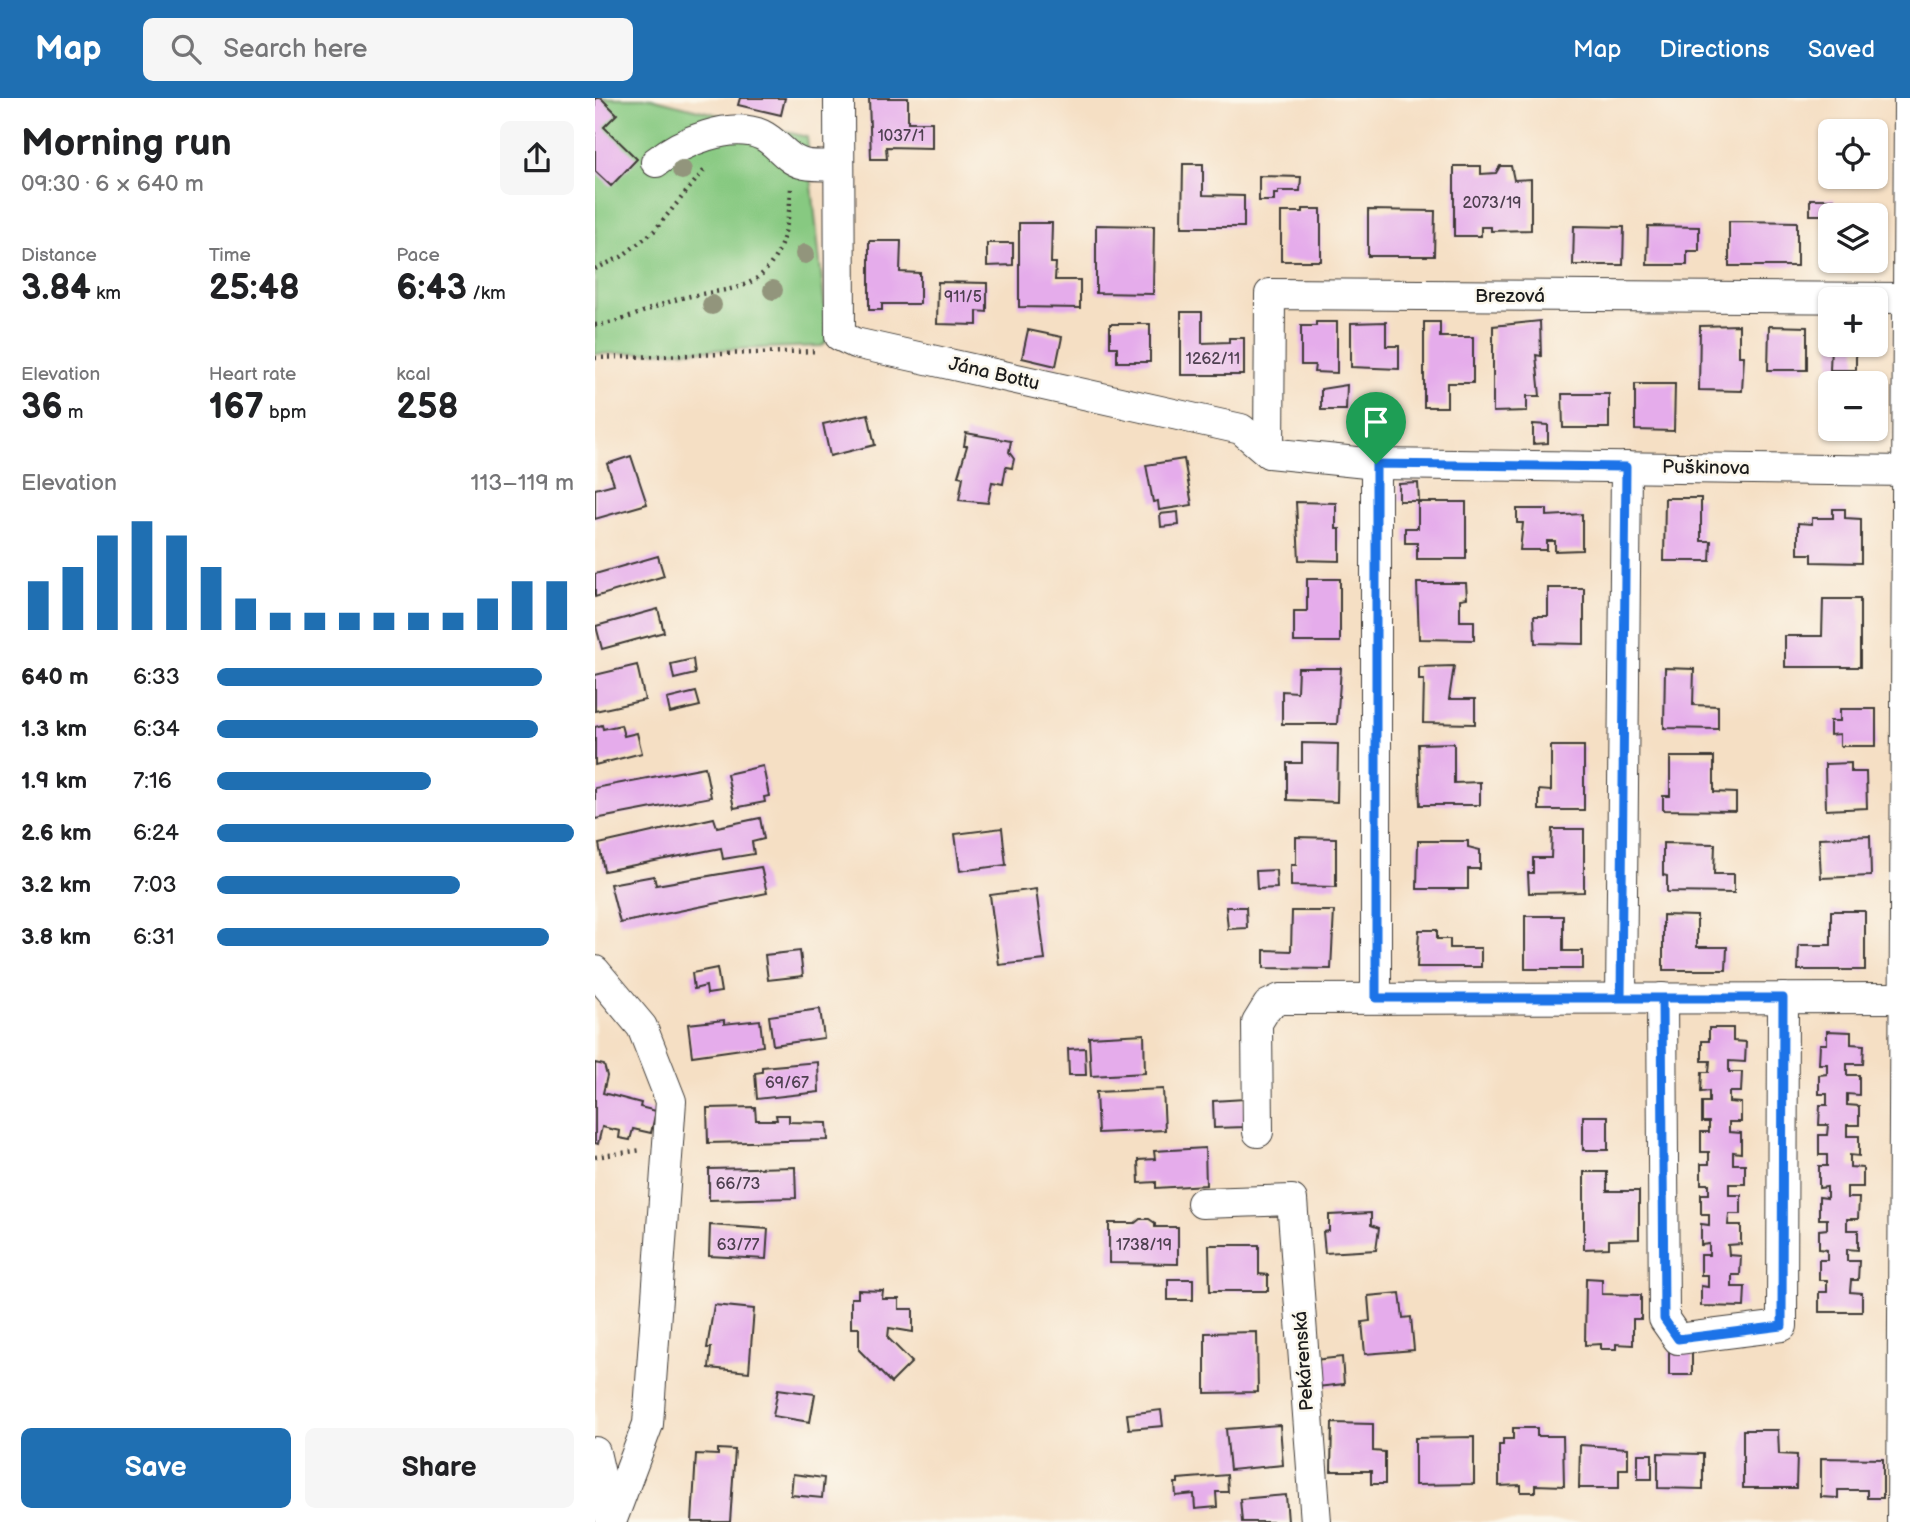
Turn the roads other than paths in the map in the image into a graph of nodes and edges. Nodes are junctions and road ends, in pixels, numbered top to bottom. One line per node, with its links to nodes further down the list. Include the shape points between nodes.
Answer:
1 (839, 98): 4 (street)
2 (1909, 98): 5 (street)
3 (656, 162): 4 (street, via 673,148 741,131 776,142 800,163)
4 (838, 165): 6 (street, Jána Bottu, via 840,336 1241,429)
5 (1908, 298): 6 (street, Brezová, via 1270,295); 9 (street)
6 (1269, 453): 7 (street)
7 (1376, 464): 8 (street, Puškinova); 11 (street)
8 (1626, 467): 9 (street, Puškinova); 12 (street)
9 (1909, 471): 15 (street)
10 (595, 971): 20 (street, via 642,1027 671,1101 648,1424)
11 (1376, 998): 12 (street); 16 (street, via 1280,999 1260,1014)
12 (1621, 998): 13 (street)
13 (1662, 998): 14 (street); 14 (street, via 1664,1319 1678,1339 1782,1326)
14 (1783, 998): 15 (street)
15 (1907, 998): 22 (street)
16 (1258, 1132)
17 (1202, 1203): 21 (street, Pekárenská, via 1292,1200)
18 (595, 1452): 19 (street)
19 (599, 1484): 20 (street)
20 (611, 1522)
21 (1316, 1522)
22 (1902, 1522)

